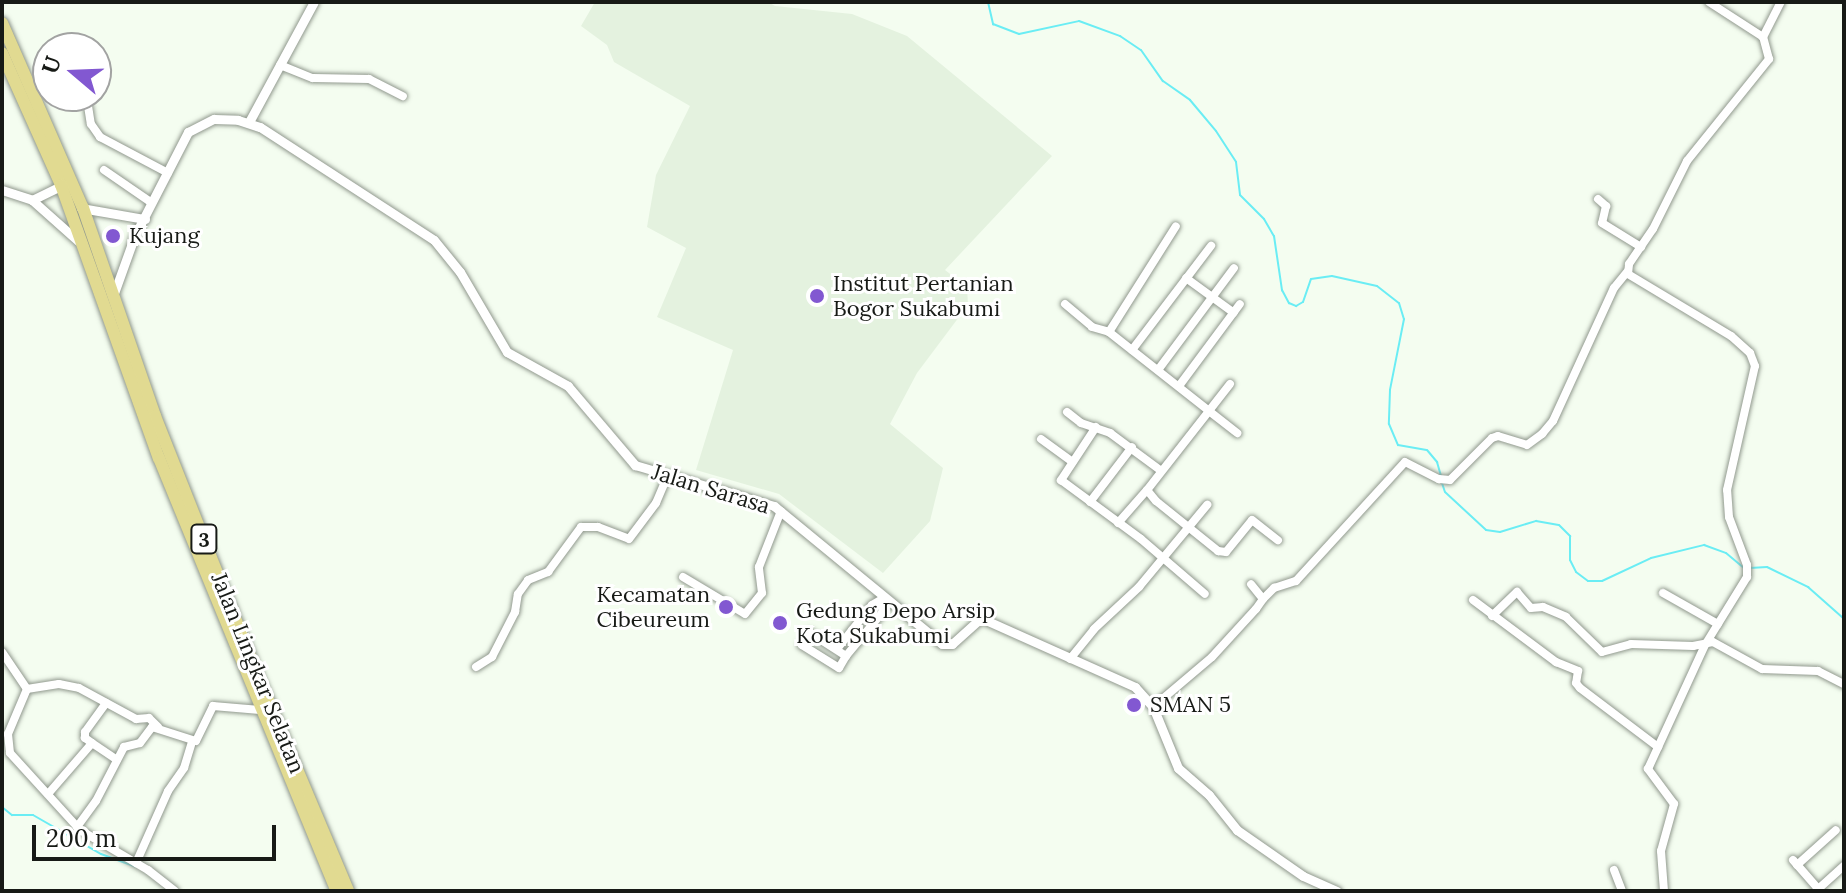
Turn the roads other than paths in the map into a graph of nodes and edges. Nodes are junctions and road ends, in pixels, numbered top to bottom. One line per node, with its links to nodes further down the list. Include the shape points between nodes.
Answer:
1 (314, 2): 7 (street)
2 (1709, 2): 5 (street)
3 (1781, 2): 5 (street)
4 (2, 23): 13 (main road)
5 (1763, 37): 23 (street, via 1770,54 1766,66 1687,161)
6 (2, 53): 13 (main road)
7 (280, 65): 8 (street, via 313,78 369,79); 10 (street)
8 (403, 96)
9 (89, 112): 12 (street, via 100,137)
10 (249, 122): 12 (street, via 214,119 196,126 183,139); 45 (street, Jalan Sarasa, via 434,240 460,272 507,352 568,386 635,465)
11 (104, 170): 17 (street)
12 (168, 173): 17 (street)
13 (67, 184): 16 (street); 18 (main road, Jalan Lingkar Selatan / 3)
14 (2, 190): 16 (street)
15 (1598, 199): 23 (street, via 1606,206 1602,223)
16 (32, 200): 21 (street)
17 (152, 203): 19 (street)
18 (76, 208): 19 (street); 21 (main road, Jalan Lingkar Selatan / 3); 27 (main road, Jalan Lingkar Selatan / 3)
19 (145, 219): 27 (street)
20 (1176, 226): 32 (street)
21 (81, 243): 73 (main road, Jalan Lingkar Selatan / 3, via 154,444)
22 (1211, 246): 26 (street)
23 (1641, 247): 25 (street)
24 (1234, 268): 28 (street)
25 (1628, 271): 59 (street, via 1614,288 1553,421 1542,434 1527,445 1492,438 1450,480 1405,462 1296,581 1274,588); 62 (street, via 1630,277 1731,336 1754,360 1751,395 1727,490 1729,517 1747,577)
26 (1186, 278): 28 (street); 33 (street)
27 (113, 296): 73 (main road, Jalan Lingkar Selatan / 3)
28 (1211, 297): 31 (street); 34 (street)
29 (1065, 304): 32 (street, via 1092,327)
30 (1240, 304): 31 (street)
31 (1234, 313): 36 (street)
32 (1109, 332): 33 (street)
33 (1132, 350): 34 (street)
34 (1158, 370): 36 (street)
35 (1230, 384): 37 (street)
36 (1179, 386): 37 (street)
37 (1209, 411): 40 (street); 44 (street)
38 (1067, 412): 39 (street)
39 (1096, 427): 42 (street); 43 (street)
40 (1237, 433)
41 (1041, 439): 43 (street)
42 (1132, 447): 44 (street); 47 (street)
43 (1073, 462): 47 (street, via 1061,480)
44 (1160, 470): 46 (street)
45 (667, 477): 49 (street, Jalan Sarasa, via 754,497); 68 (street, via 656,503 629,539 598,527 581,527 548,572 528,580 492,657)
46 (1147, 490): 50 (street); 51 (street)
47 (1090, 502): 50 (street)
48 (1207, 505): 51 (street)
49 (781, 511): 54 (street, via 759,567 762,593 745,614); 58 (street, Jalan Sarasa)
50 (1118, 523): 53 (street)
51 (1187, 529): 52 (street, via 1222,552 1252,520); 53 (street)
52 (1278, 540)
53 (1161, 557): 57 (street); 67 (street)
54 (683, 577)
55 (1251, 584): 59 (street)
56 (1663, 593): 62 (street)
57 (1205, 594)
58 (884, 598): 64 (street, via 872,605); 66 (street, via 882,613); 67 (street, Jalan Sarasa, via 945,646 981,618)
59 (1263, 599): 72 (street, via 1212,657)
60 (1473, 600): 61 (street)
61 (1492, 616): 63 (street, via 1516,592 1531,608 1566,617 1602,652 1631,644); 77 (street, via 1556,662 1578,671 1580,688)
62 (1718, 624): 63 (street)
63 (1705, 645): 69 (street, via 1718,644 1762,669 1818,671); 77 (street)
64 (837, 649): 66 (street); 66 (street, via 810,633 801,641 836,669)
65 (2, 652): 70 (street)
66 (846, 656)
67 (1070, 659): 72 (street, Jalan Sarasa, via 1135,687)
68 (476, 667)
69 (1844, 684)
70 (27, 689): 71 (street, via 68,685); 79 (street, via 7,744)
71 (106, 703): 74 (street, via 140,721 149,718); 76 (street, via 84,735)
72 (1153, 707): 89 (street, Jalan Sarasa, via 1178,768 1237,830 1303,876)
73 (265, 708): 75 (street, via 213,706); 87 (main road, Jalan Lingkar Selatan / 3); 88 (main road, Jalan Lingkar Selatan / 3)
74 (158, 727): 75 (street); 78 (street, via 138,744 126,745)
75 (192, 741): 82 (street)
76 (92, 743): 78 (street); 79 (street)
77 (1658, 747): 91 (street, via 1649,773 1673,799 1675,810 1661,851)
78 (117, 760): 80 (street)
79 (48, 794): 80 (street)
80 (77, 827): 82 (street)
81 (1836, 830): 85 (street, via 1795,862)
82 (136, 863): 86 (street)
83 (1844, 866): 85 (street)
84 (1614, 870): 90 (street)
85 (1818, 890)
86 (175, 891)
87 (337, 891)
88 (348, 891)
89 (1337, 891)
90 (1622, 891)
91 (1664, 891)

